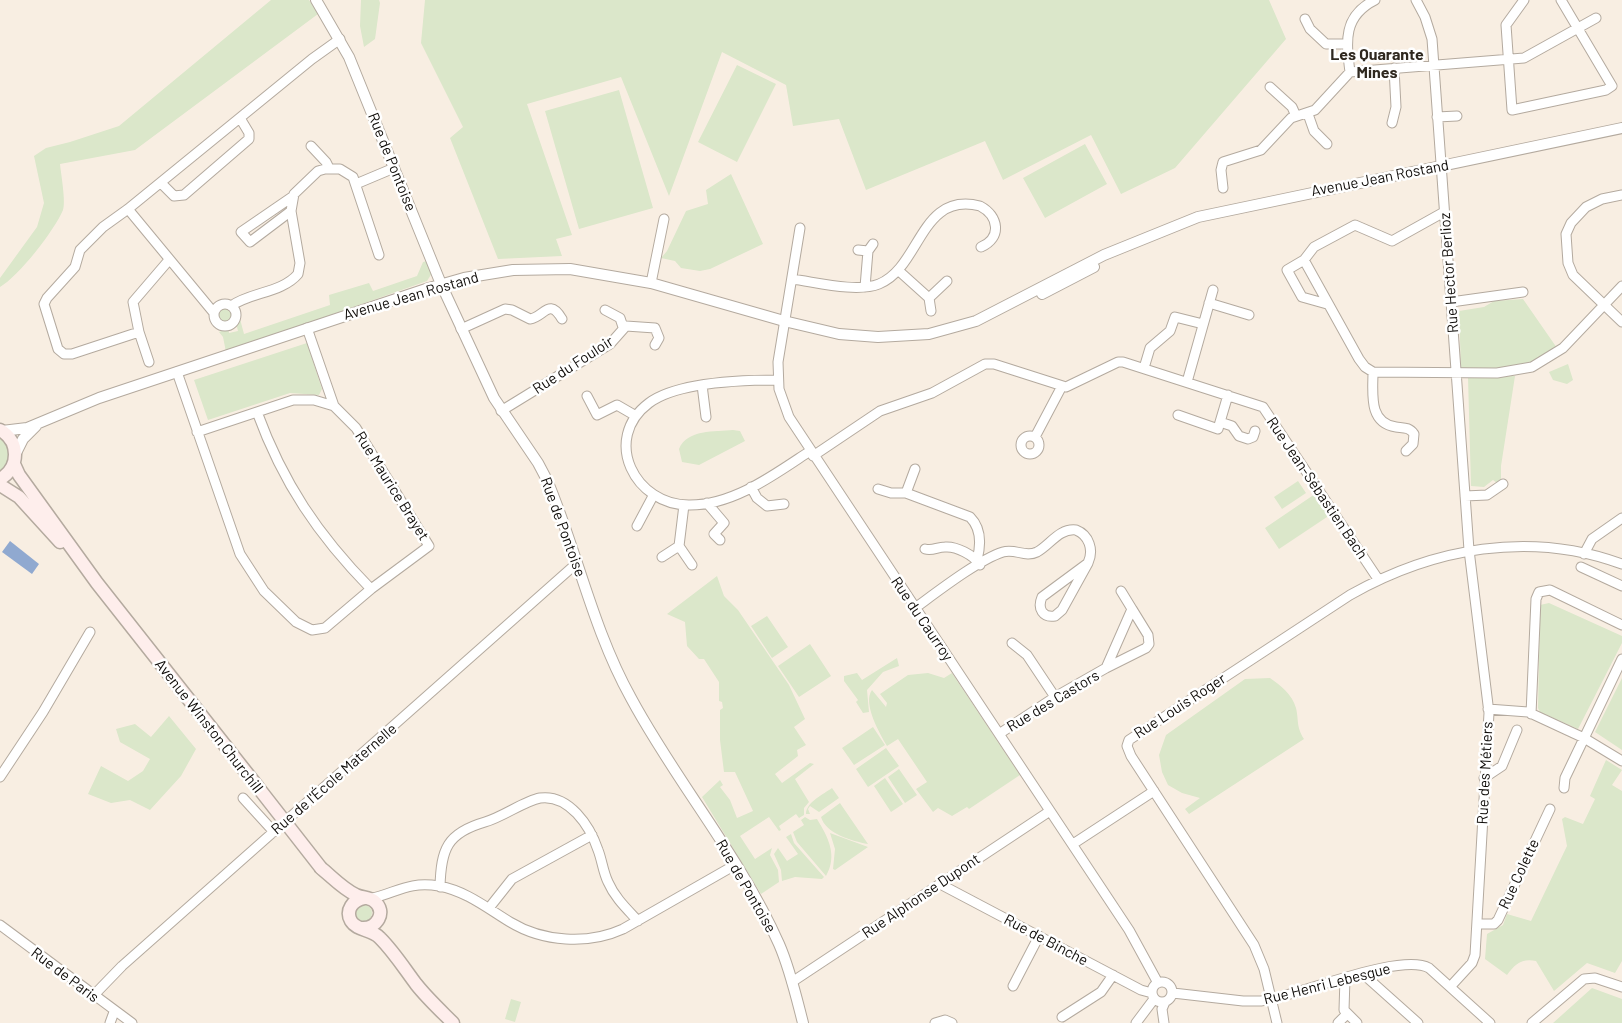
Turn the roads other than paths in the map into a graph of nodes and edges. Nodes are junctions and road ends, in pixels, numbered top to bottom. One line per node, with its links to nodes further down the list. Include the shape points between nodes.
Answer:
1 (316, 0): 9 (street, Rue de Pontoise)
2 (1375, 0): 10 (street, via 1355,15)
3 (1416, 0): 12 (street, Rue Hector Berlioz, via 1430,29)
4 (1561, 0): 8 (street)
5 (1521, 1): 11 (street, via 1506,25)
6 (1596, 18): 8 (street)
7 (1305, 20): 10 (street, via 1326,44)
8 (1578, 28): 11 (street, via 1531,56); 11 (street, via 1612,86 1606,90 1512,110)
9 (340, 39): 20 (street); 27 (street, Rue de Pontoise)
10 (1346, 44): 14 (street)
11 (1508, 59): 12 (street)
12 (1434, 65): 13 (street); 19 (street, Rue Hector Berlioz)
13 (1394, 68): 14 (street); 21 (street, via 1396,107)
14 (1350, 72): 16 (street)
15 (1270, 87): 17 (street, via 1292,107)
16 (1308, 114): 17 (street); 23 (street, via 1314,131)
17 (1296, 116): 30 (street, via 1257,153 1223,162)
18 (1457, 116): 19 (street)
19 (1437, 117): 25 (street, Rue Hector Berlioz)
20 (240, 118): 28 (street); 28 (street, via 249,139 184,195 174,196)
21 (1392, 123)
22 (1622, 128): 25 (street, Avenue Jean Rostand)
23 (1327, 144)
24 (310, 146): 26 (street)
25 (1441, 166): 35 (street, Rue Hector Berlioz); 63 (street, Avenue Jean Rostand, via 1188,220 1104,255 997,311 946,330 899,337 850,335)
26 (329, 168): 29 (street, via 347,172); 32 (street, via 318,171)
27 (394, 168): 29 (street); 47 (street, Rue de Pontoise)
28 (161, 183): 33 (street)
29 (356, 184): 40 (street)
30 (1223, 188)
31 (1622, 195): 56 (street, via 1592,204 1567,230 1566,247 1571,271)
32 (292, 197): 34 (street); 34 (street, via 241,232 250,242)
33 (128, 209): 41 (street); 69 (street, via 103,227 80,250 75,267 44,304 58,349 64,354)
34 (292, 211): 57 (street, via 300,263 298,274 285,284)
35 (1444, 212): 42 (street, via 1392,241 1362,226 1352,226 1314,247); 53 (street, Rue Hector Berlioz)
36 (664, 220): 46 (street)
37 (800, 228): 44 (street, Rue du Caurroy)
38 (981, 246): 43 (street, via 996,235 993,218 980,206 958,206 930,221)
39 (858, 250): 49 (street, via 871,248)
40 (379, 255)
41 (169, 260): 60 (street); 69 (street, via 133,302)
42 (1304, 260): 55 (street); 55 (street, via 1287,270 1302,297)
43 (900, 271): 49 (street, via 883,282); 52 (street)
44 (792, 279): 49 (street); 63 (street, Rue du Caurroy)
45 (947, 281): 52 (street)
46 (651, 283): 47 (street, Avenue Jean Rostand, via 585,271 538,268 484,274); 63 (street, Avenue Jean Rostand)
47 (441, 284): 67 (street, Avenue Jean Rostand); 68 (street, Rue de Pontoise)
48 (1622, 286): 56 (street)
49 (865, 287)
50 (1213, 290): 54 (street)
51 (1523, 292): 53 (street)
52 (930, 298): 59 (street)
53 (1451, 302): 75 (street, Rue Hector Berlioz)
54 (1209, 303): 61 (street); 65 (street)
55 (1327, 304): 74 (street, via 1363,365)
56 (1604, 305): 64 (street); 75 (street, via 1563,348 1539,364 1519,371)
57 (231, 306): 60 (street, via 221,305); 60 (street, via 236,316 229,325 218,323)
58 (606, 310): 66 (street, via 620,318)
59 (931, 311)
60 (214, 314)
61 (1249, 315)
62 (560, 316): 68 (street, via 550,309 530,319 504,309)
63 (784, 321): 76 (street, Rue du Caurroy, via 778,350)
64 (1622, 322)
65 (1203, 324): 72 (street, via 1175,317 1170,331 1150,348); 77 (street)
66 (623, 327): 70 (street, Rue du Fouloir, via 653,327 659,335); 83 (street, Rue du Fouloir, via 610,344)
67 (307, 328): 73 (street, Avenue Jean Rostand); 82 (street)
68 (461, 329): 83 (street, Rue de Pontoise)
69 (139, 332): 71 (street)
70 (655, 345)
71 (149, 362)
72 (1144, 368): 77 (street, Rue Jean-Sébastien Bach); 79 (street, Rue Jean-Sébastien Bach, via 1118,362 1070,386)
73 (177, 372): 89 (street, Avenue Jean Rostand, via 83,404); 92 (street, Rue Maurice Brayet)
74 (1373, 372): 75 (street); 94 (street, via 1374,408 1379,419 1388,425 1409,429 1414,434 1414,444)
75 (1456, 373): 105 (street, Rue Hector Berlioz)
76 (778, 380): 78 (street); 95 (street, Rue du Caurroy, via 789,417)
77 (1187, 382): 80 (street, Rue Jean-Sébastien Bach)
78 (702, 385): 86 (street, via 656,398); 87 (street)
79 (1062, 386): 93 (street); 95 (street, via 985,364 932,393 880,411)
80 (1228, 395): 88 (street); 123 (street, Rue Jean-Sébastien Bach, via 1263,407)
81 (588, 396): 86 (street, via 597,415 617,405)
82 (334, 406): 84 (street, via 317,400 297,400); 126 (street, Rue Maurice Brayet, via 356,428 429,543 428,548)
83 (501, 411): 118 (street, Rue de Pontoise, via 543,472)
84 (257, 412): 92 (street); 126 (street, via 276,460 306,513)
85 (1178, 415): 88 (street, via 1218,428)
86 (636, 416): 104 (street, via 628,436 629,462 638,482)
87 (706, 417)
88 (1220, 422): 91 (street, via 1232,426 1239,436 1248,439 1253,437)
89 (41, 423): 90 (street, Avenue Jean Rostand, via 22,429); 96 (street, Avenue Jean Rostand, via 26,436)
90 (1, 430): 96 (main road, Avenue Winston Churchill, via 11,439)
91 (1255, 430)
92 (197, 432): 126 (street, Rue Maurice Brayet, via 238,550 259,585 283,611 305,627 323,629)
93 (1035, 437)
94 (1406, 451)
95 (811, 453): 101 (street); 128 (street, Rue du Caurroy)
96 (15, 459): 98 (main road, via 8,474); 124 (main road, Avenue Winston Churchill, via 19,475)
97 (914, 469): 103 (street)
98 (0, 480)
99 (0, 484): 124 (main road, Avenue Winston Churchill, via 23,501)
100 (1503, 484): 105 (street, via 1487,494)
101 (751, 487): 106 (street); 107 (street, via 767,506)
102 (878, 489): 103 (street)
103 (906, 493): 117 (street, via 970,517 980,538)
104 (653, 496): 108 (street); 110 (street)
105 (1465, 496): 114 (street, Rue Hector Berlioz)
106 (706, 503): 108 (street); 111 (street, via 724,523 714,534)
107 (784, 504)
108 (684, 505): 112 (street)
109 (1622, 518): 115 (street, via 1592,539)
110 (637, 526)
111 (720, 540)
112 (679, 546): 116 (street); 121 (street)
113 (925, 549): 117 (street, via 948,547)
114 (1469, 550): 115 (street, Rue Louis Roger, via 1527,547); 123 (street, Rue Louis Roger, via 1416,563); 136 (street, Rue des Métiers)
115 (1584, 554): 120 (street, Rue Louis Roger)
116 (662, 557)
117 (979, 562): 119 (street, via 1003,552 1026,555 1036,552 1063,532 1073,530 1082,533 1088,541 1091,552); 128 (street)
118 (577, 563): 149 (street, Rue de l'École Maternelle); 152 (street, Rue de Pontoise, via 631,698)
119 (1088, 563): 119 (street, via 1042,597 1040,606 1043,614 1053,617 1060,613)
120 (1622, 564)
121 (692, 565)
122 (1581, 567): 125 (street)
123 (1378, 579): 145 (street, Rue Louis Roger, via 1350,594 1129,740 1129,753)
124 (97, 583): 153 (main road, Avenue Winston Churchill, bridge)
125 (1622, 586)
126 (371, 588)
127 (1121, 592): 129 (street, Rue des Castors)
128 (915, 608): 139 (street, Rue du Caurroy)
129 (1132, 609): 134 (street, Rue des Castors); 134 (street, Rue des Castors, via 1148,635 1149,644)
130 (1622, 624): 137 (street, via 1550,590 1539,592 1536,599)
131 (90, 632): 142 (street)
132 (1012, 643): 135 (street, via 1027,655)
133 (1622, 660): 140 (street)
134 (1106, 668): 135 (street, Rue des Castors)
135 (1055, 696): 139 (street, Rue des Castors)
136 (1488, 709): 137 (street, via 1522,710); 143 (street, Rue des Métiers)
137 (1531, 714): 140 (street)
138 (1517, 730): 143 (street, via 1502,766)
139 (999, 734): 148 (street, Rue du Caurroy)
140 (1584, 738): 141 (street); 144 (street, via 1565,778)
141 (1622, 761)
142 (0, 777)
143 (1484, 778): 162 (street, Rue des Métiers)
144 (1564, 788)
145 (1154, 791): 151 (street); 178 (street, Rue Louis Roger, via 1254,945 1264,969)
146 (243, 798): 149 (street)
147 (1550, 809): 162 (street, Rue Colette, via 1497,922)
148 (1050, 811): 151 (street, Rue du Caurroy); 154 (street, Rue Alphonse Dupont)
149 (274, 832): 176 (street, Rue de l'École Maternelle, via 113,974)
150 (592, 835): 155 (street, via 579,815 563,802 548,798 533,800 504,816 460,832 444,853); 159 (street, via 512,879); 161 (street, via 611,889)
151 (1073, 844): 171 (street, Rue du Caurroy, via 1131,933)
152 (735, 865): 161 (street); 170 (street, Rue de Pontoise, via 778,941)
153 (321, 868): 157 (main road, Avenue Winston Churchill, via 348,890); 158 (main road, Avenue Winston Churchill, via 346,895)
154 (940, 884): 165 (street, Rue de Binche); 170 (street, Rue Alphonse Dupont)
155 (440, 887): 156 (street, via 411,885); 159 (street, via 466,895)
156 (394, 890): 157 (street); 160 (street, via 384,902)
157 (367, 898): 158 (main road, via 356,900); 160 (main road, via 378,905)
158 (351, 907): 164 (main road, via 352,921)
159 (489, 908): 161 (street, via 530,931 570,939 605,936)
160 (379, 916): 164 (main road, via 371,927); 166 (main road, via 383,932)
161 (638, 921)
162 (1477, 924): 173 (street, Rue des Métiers, via 1474,960)
163 (0, 925): 176 (street, Rue de Paris)
164 (362, 928): 166 (main road, via 376,934)
165 (1039, 936): 168 (street, Rue de Binche); 172 (street)
166 (400, 961): 185 (main road)
167 (1362, 973): 169 (street, Rue Henri Lebesgue); 173 (street, Rue Henri Lebesgue, via 1419,964 1429,968); 194 (street)
168 (1113, 975): 177 (street, Rue de Binche); 182 (street, via 1101,992)
169 (1345, 978): 178 (street, Rue Henri Lebesgue); 181 (street, via 1344,1007)
170 (792, 982): 186 (street, Rue de Pontoise)
171 (1158, 983): 175 (street, via 1168,984); 177 (street, via 1153,989)
172 (1013, 986)
173 (1450, 987): 195 (street, Rue Henri Lebesgue)
174 (1622, 987): 196 (street, via 1595,978 1581,980)
175 (1172, 993): 178 (street, Rue Henri Lebesgue, via 1243,1001); 179 (street)
176 (93, 996): 180 (street, Rue de Paris)
177 (1153, 996): 179 (street); 189 (street)
178 (1270, 999): 191 (street, Rue Louis Roger)
179 (1165, 1002): 190 (street, via 1162,1009)
180 (114, 1012): 183 (street); 184 (street, Rue de Paris)
181 (1347, 1014): 192 (street); 193 (street)
182 (1062, 1017)
183 (110, 1023)
184 (132, 1023)
185 (453, 1023)
186 (803, 1023)
187 (935, 1023): 188 (street, via 945,1020)
188 (952, 1023)
189 (1136, 1023)
190 (1164, 1023)
191 (1277, 1023)
192 (1338, 1023)
193 (1357, 1023)
194 (1418, 1023)
195 (1490, 1023)
196 (1532, 1023)

